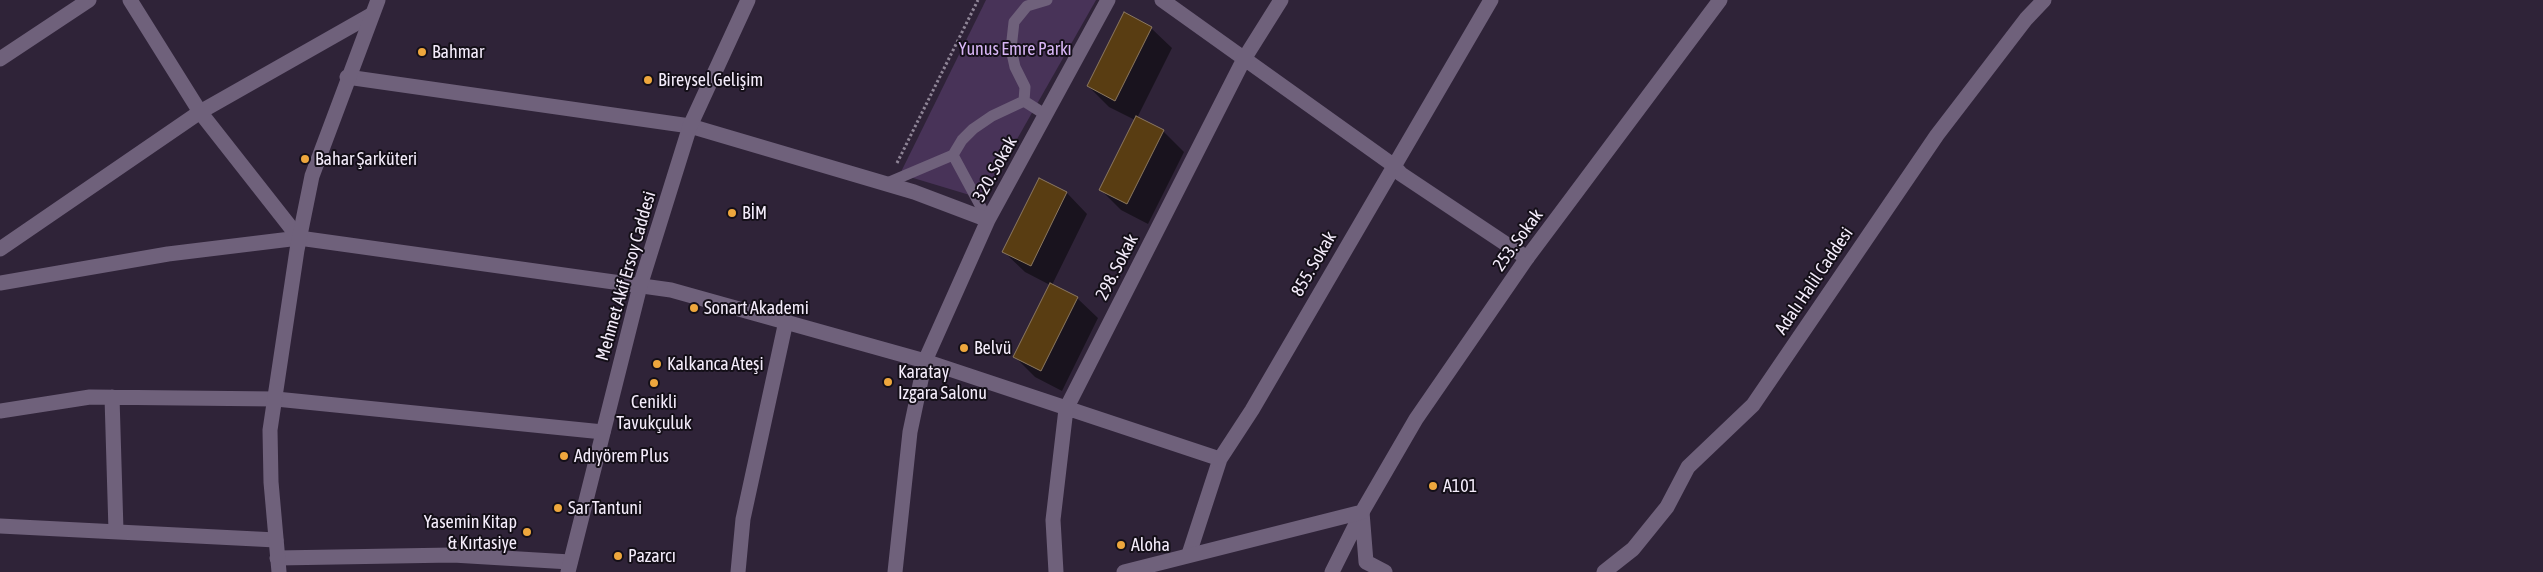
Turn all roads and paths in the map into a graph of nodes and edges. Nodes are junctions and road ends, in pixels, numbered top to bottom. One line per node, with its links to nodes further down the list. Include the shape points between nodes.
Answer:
1 (88, 0): 15 (street)
2 (130, 0): 19 (street)
3 (378, 0): 14 (street)
4 (748, 0): 21 (street, Mehmet Akif Ersoy Caddesi)
5 (978, 0): 24 (path)
6 (1047, 0): 13 (street)
7 (1108, 0): 20 (street, 320. Sokak)
8 (1162, 0): 16 (street)
9 (1281, 0): 16 (street, 298. Sokak)
10 (1491, 0): 23 (street, 855. Sokak)
11 (1720, 0): 28 (street, 253. Sokak)
12 (2044, 0): 52 (street, Adalı Halil Caddesi, via 1937,136 1753,405 1688,467 1661,514 1633,549)
13 (1027, 3): 18 (street, via 1014,22 1011,49 1015,67 1026,87)
14 (371, 15): 17 (street); 19 (street)
15 (0, 59)
16 (1244, 59): 23 (street); 35 (street, 298. Sokak)
17 (347, 77): 21 (street); 26 (street, via 312,176)
18 (1024, 101): 20 (street); 22 (street, via 972,129)
19 (200, 112): 26 (street); 27 (street)
20 (1046, 115): 25 (street, 320. Sokak)
21 (690, 126): 24 (street); 30 (street, Mehmet Akif Ersoy Caddesi)
22 (953, 154): 24 (street); 25 (street)
23 (1393, 165): 28 (street, via 1401,174); 38 (street, 855. Sokak, via 1252,410)
24 (887, 184): 25 (street)
25 (988, 220): 32 (street, 320. Sokak)
26 (299, 238): 29 (street, via 168,254); 30 (street); 34 (street)
27 (0, 249)
28 (1527, 258): 39 (street, 253. Sokak, via 1416,419)
29 (0, 283)
30 (640, 286): 31 (street, via 672,290); 37 (street, Mehmet Akif Ersoy Caddesi)
31 (786, 321): 32 (street); 46 (street, via 743,519)
32 (925, 361): 35 (street); 47 (street, 320. Sokak, via 910,432)
33 (112, 397): 34 (street); 36 (street, via 90,397); 41 (street)
34 (276, 399): 37 (street); 42 (street, via 270,430)
35 (1066, 409): 38 (street); 48 (street, 298. Sokak, via 1053,520)
36 (0, 411)
37 (603, 432): 45 (street, Mehmet Akif Ersoy Caddesi)
38 (1220, 459): 43 (street, 855. Sokak)
39 (1362, 512): 43 (street); 50 (street, 253. Sokak); 51 (street, via 1366,562)
40 (0, 526): 41 (street)
41 (116, 531): 42 (street)
42 (276, 540): 44 (street)
43 (1188, 554): 49 (street)
44 (278, 565): 45 (street, via 453,555)
45 (569, 567)
46 (738, 572)
47 (895, 572)
48 (1056, 572)
49 (1124, 572)
50 (1332, 572)
51 (1385, 572)
52 (1604, 572)

